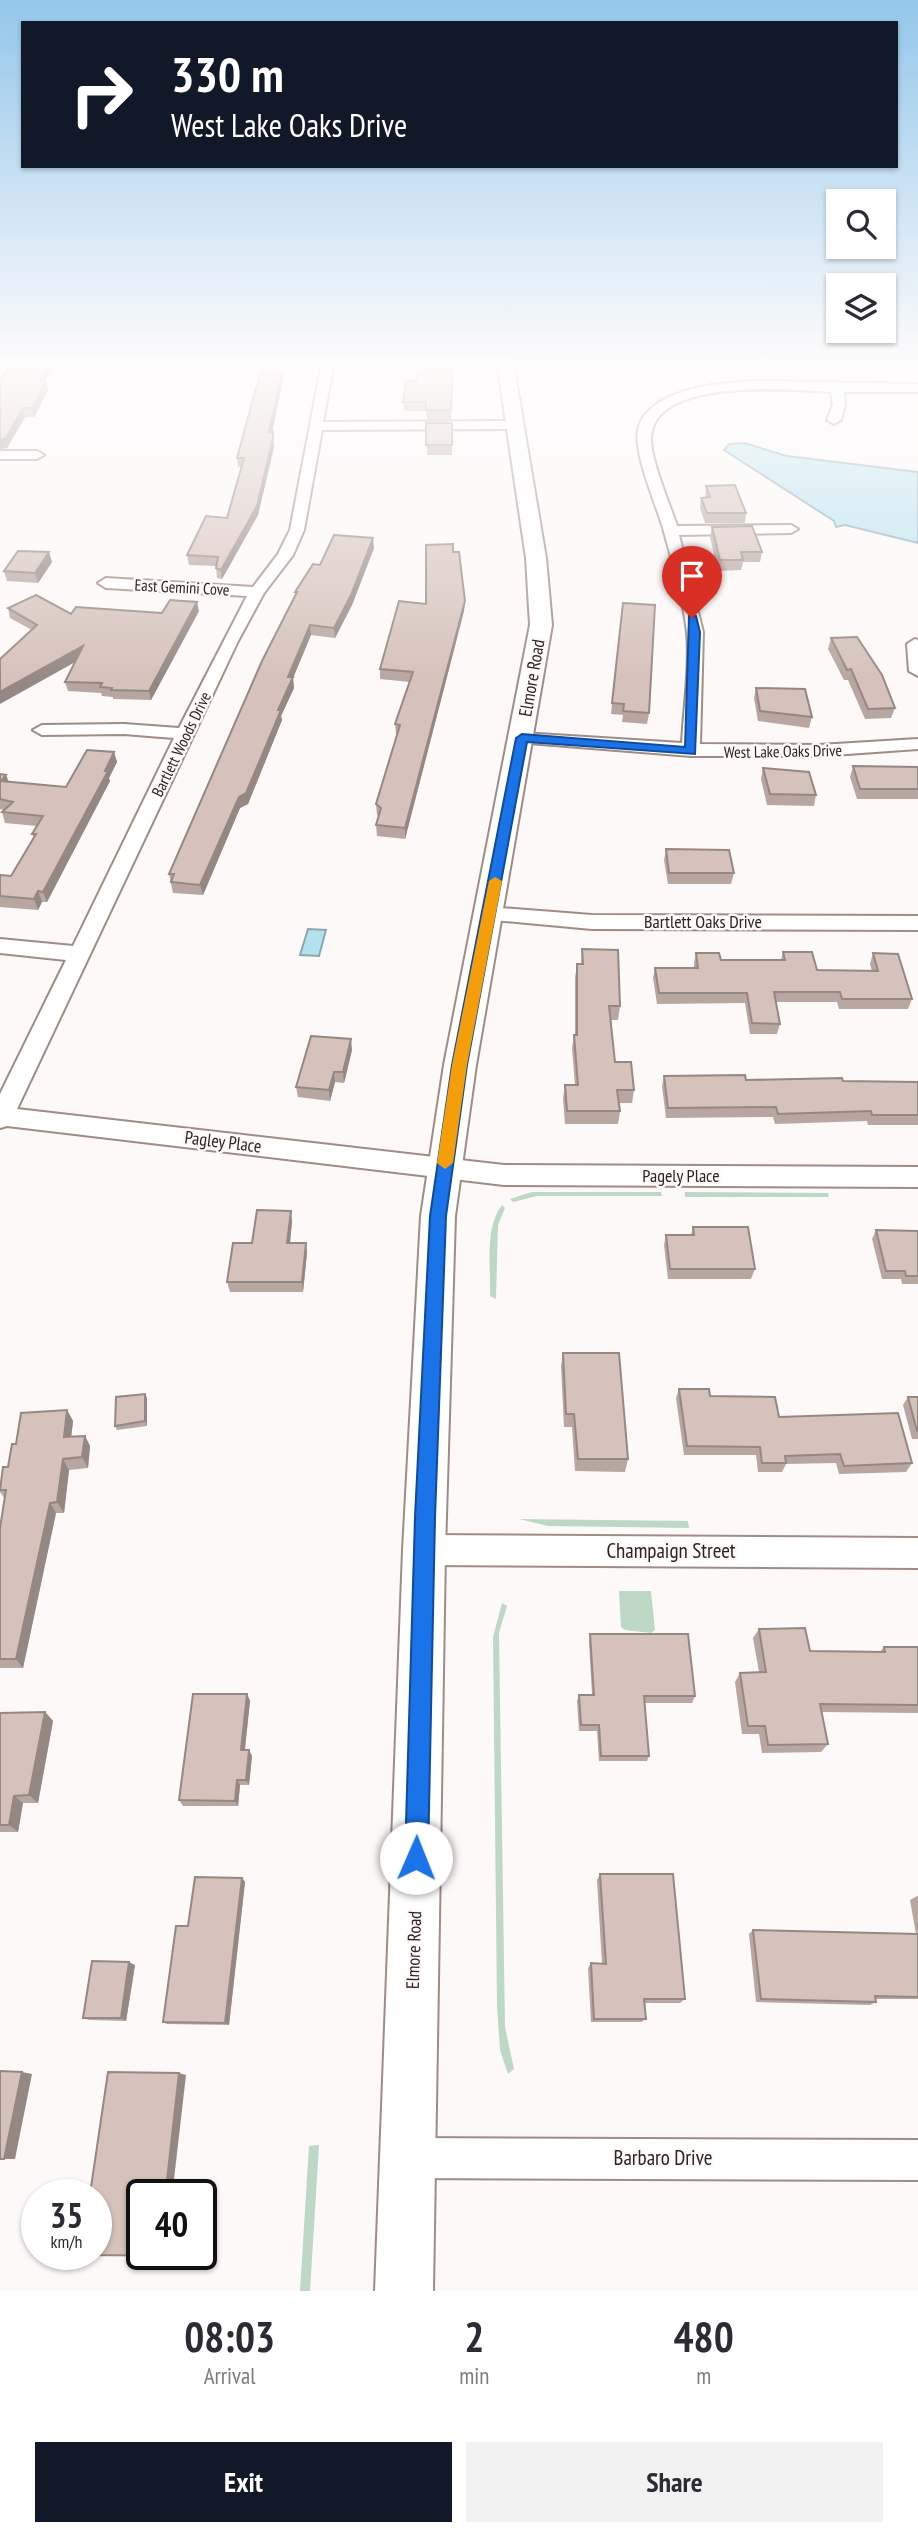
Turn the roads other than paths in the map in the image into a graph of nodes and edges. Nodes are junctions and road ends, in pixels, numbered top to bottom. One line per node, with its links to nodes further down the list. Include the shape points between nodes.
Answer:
1 (308, 469): 7 (street, Bartlett Woods Drive, via 297,530)
2 (522, 469): 12 (street, Elmore Road, via 540,611)
3 (653, 469): 5 (street)
4 (791, 529): 5 (street)
5 (671, 531): 14 (street, via 695,632)
6 (106, 583): 7 (street, East Gemini Cove)
7 (257, 592): 11 (street, Bartlett Woods Drive)
8 (915, 644): 9 (street)
9 (918, 671)
10 (42, 730): 11 (street)
11 (186, 734): 18 (street, Bartlett Woods Drive)
12 (522, 738): 14 (street, West Lake Oaks Drive); 15 (street, Elmore Road)
13 (918, 744): 14 (street, West Lake Oaks Drive, via 788,752)
14 (691, 751)
15 (489, 914): 16 (street, Bartlett Oaks Drive, via 592,922); 20 (street, Elmore Road)
16 (918, 923)
17 (0, 946): 18 (street)
18 (80, 954): 19 (street, Bartlett Woods Drive)
19 (1, 1118): 20 (street, Pagley Place)
20 (444, 1169): 21 (street, Pagely Place, via 504,1175); 22 (street, Elmore Road, via 432,1309)
21 (918, 1177)
22 (424, 1550): 23 (street, Champaign Street); 24 (street, Elmore Road)
23 (918, 1553)
24 (408, 2158): 25 (street, Barbaro Drive); 26 (street, Elmore Road)
25 (918, 2160)
26 (404, 2291)

